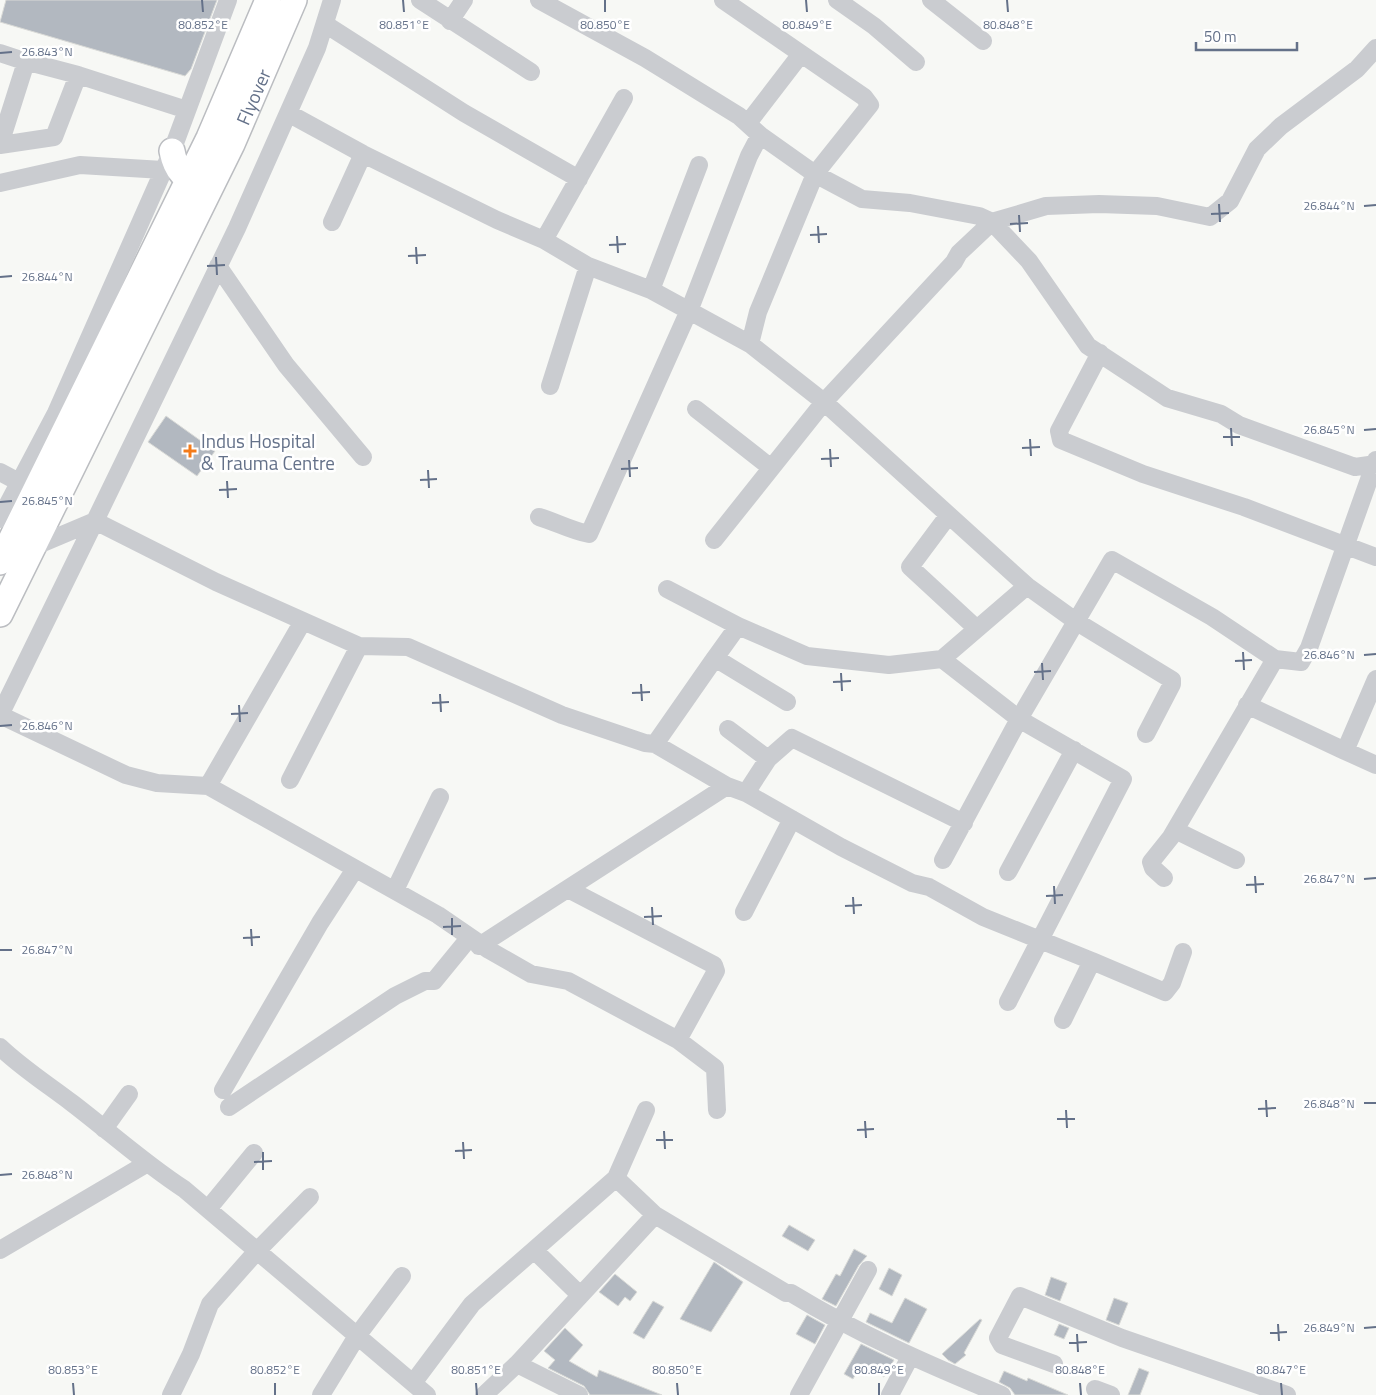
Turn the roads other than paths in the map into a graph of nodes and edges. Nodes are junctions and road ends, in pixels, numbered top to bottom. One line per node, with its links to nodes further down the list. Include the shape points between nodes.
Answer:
1 (228, 0): 22 (street)
2 (268, 0): 32 (highway, Flyover)
3 (294, 0): 32 (highway, Flyover, via 282,31)
4 (332, 0): 12 (street)
5 (420, 0): 11 (street)
6 (464, 0): 11 (street)
7 (539, 0): 24 (street, via 645,58)
8 (837, 0): 18 (street)
9 (930, 0): 13 (street)
10 (732, 2): 16 (street)
11 (450, 21): 19 (street)
12 (325, 24): 23 (street); 30 (street, via 464,113)
13 (983, 41)
14 (1376, 48): 34 (street, via 1357,69 1281,126 1257,149 1230,201 1210,217 1157,206 1099,204 1046,206)
15 (0, 52): 17 (street)
16 (801, 54): 24 (street); 29 (street, via 864,97 870,105)
17 (26, 62): 20 (street); 25 (street)
18 (916, 62)
19 (531, 72)
20 (78, 75): 22 (street); 25 (street, via 54,137)
21 (624, 98): 30 (street)
22 (187, 110): 27 (street)
23 (288, 113): 26 (street); 36 (street)
24 (754, 129): 29 (street); 39 (street, via 749,156)
25 (0, 144)
26 (363, 154): 33 (street); 35 (street)
27 (167, 160): 31 (street, via 80,164); 32 (highway); 49 (street)
28 (699, 165): 38 (street)
29 (815, 174): 34 (street, via 862,199 910,203 980,216); 40 (street, via 758,312)
30 (579, 179): 35 (street)
31 (0, 183)
32 (199, 185): 49 (highway); 56 (highway)
33 (332, 222)
34 (992, 222): 41 (street, via 1029,261 1088,346); 43 (street, via 959,253)
35 (544, 240): 37 (street)
36 (218, 266): 45 (street, via 286,365); 53 (street)
37 (588, 266): 38 (street); 42 (street)
38 (651, 290): 39 (street)
39 (688, 311): 40 (street); 51 (street, via 589,534)
40 (750, 344): 43 (street)
41 (1100, 353): 46 (street, via 1167,398 1221,414 1239,425 1355,467); 55 (street, via 1059,432 1061,440 1143,474)
42 (550, 386)
43 (824, 402): 47 (street); 50 (street)
44 (696, 408): 47 (street)
45 (363, 457)
46 (1376, 463): 55 (street)
47 (770, 467): 54 (street)
48 (0, 472): 49 (street)
49 (27, 487): 52 (street); 58 (highway)
50 (948, 516): 59 (street); 65 (street, via 910,567)
51 (540, 517)
52 (0, 520)
53 (95, 521): 56 (street); 62 (street, via 216,582); 73 (street)
54 (714, 540)
55 (1346, 545): 57 (street); 69 (street, via 1301,662)
56 (31, 548): 61 (highway)
57 (1376, 557)
58 (0, 562)
59 (1027, 586): 63 (street); 65 (street)
60 (667, 589): 64 (street)
61 (0, 614)
62 (303, 621): 66 (street); 83 (street)
63 (1077, 622): 69 (street, via 1112,560 1212,617); 74 (street); 76 (street, via 1172,680)
64 (738, 626): 67 (street); 68 (street, via 807,656 890,665)
65 (976, 628): 68 (street)
66 (359, 646): 77 (street, via 408,647 562,715); 82 (street)
67 (715, 658): 71 (street); 77 (street)
68 (942, 659): 74 (street)
69 (1275, 659): 72 (street)
70 (1376, 679): 79 (street)
71 (787, 702)
72 (1247, 705): 79 (street); 89 (street)
73 (0, 715): 83 (street, via 126,776 157,783)
74 (1019, 719): 78 (street); 88 (street)
75 (728, 729): 80 (street)
76 (1146, 734)
77 (655, 744): 84 (street)
78 (1074, 750): 93 (street); 98 (street, via 1123,779)
79 (1346, 751): 81 (street)
80 (768, 759): 85 (street); 88 (street, via 792,738)
81 (1376, 766)
82 (290, 780)
83 (208, 786): 92 (street)
84 (727, 786): 85 (street); 95 (street)
85 (746, 793): 87 (street)
86 (440, 797): 96 (street)
87 (792, 819): 97 (street); 98 (street, via 912,883 929,887 983,917)
88 (964, 823): 90 (street)
89 (1175, 830): 91 (street); 94 (street, via 1151,862 1152,868)
90 (943, 860)
91 (1236, 860)
92 (355, 869): 96 (street); 106 (street)
93 (1008, 872)
94 (1164, 878)
95 (568, 889): 99 (street); 104 (street, via 714,965 716,972)
96 (395, 890): 99 (street)
97 (744, 912)
98 (1040, 940): 101 (street); 102 (street)
99 (477, 942): 104 (street, via 531,974 568,981); 108 (street, via 434,981 426,981 395,996)
100 (1183, 952): 101 (street, via 1172,983 1165,992)
101 (1092, 961): 103 (street)
102 (1008, 1002)
103 (1063, 1020)
104 (678, 1040): 110 (street, via 714,1068)
105 (0, 1046): 111 (street, via 21,1067)
106 (223, 1090)
107 (129, 1094): 111 (street)
108 (228, 1107)
109 (646, 1110): 114 (street)
110 (717, 1110)
111 (104, 1130): 113 (street)
112 (254, 1153): 116 (street)
113 (146, 1164): 116 (street); 118 (street)
114 (616, 1178): 117 (street); 119 (street)
115 (310, 1197): 120 (street)
116 (208, 1209): 120 (street)
117 (655, 1215): 123 (street); 124 (street)
118 (0, 1250)
119 (534, 1250): 123 (street); 129 (street, via 472,1304)
120 (257, 1251): 125 (street); 130 (street, via 210,1304)
121 (868, 1270): 124 (street)
122 (402, 1276): 125 (street)
123 (579, 1294): 127 (street)
124 (840, 1322): 126 (street); 135 (street)
125 (357, 1336): 129 (street); 131 (street)
126 (910, 1356): 136 (street); 137 (street)
127 (517, 1364): 133 (street); 134 (street)
128 (1054, 1364): 138 (street, via 1002,1345 998,1338 1020,1296 1122,1338)
129 (413, 1383): 132 (street)
130 (171, 1395)
131 (321, 1395)
132 (427, 1395)
133 (484, 1395)
134 (579, 1395)
135 (799, 1395)
136 (890, 1395)
137 (1002, 1395)
138 (1287, 1395)

